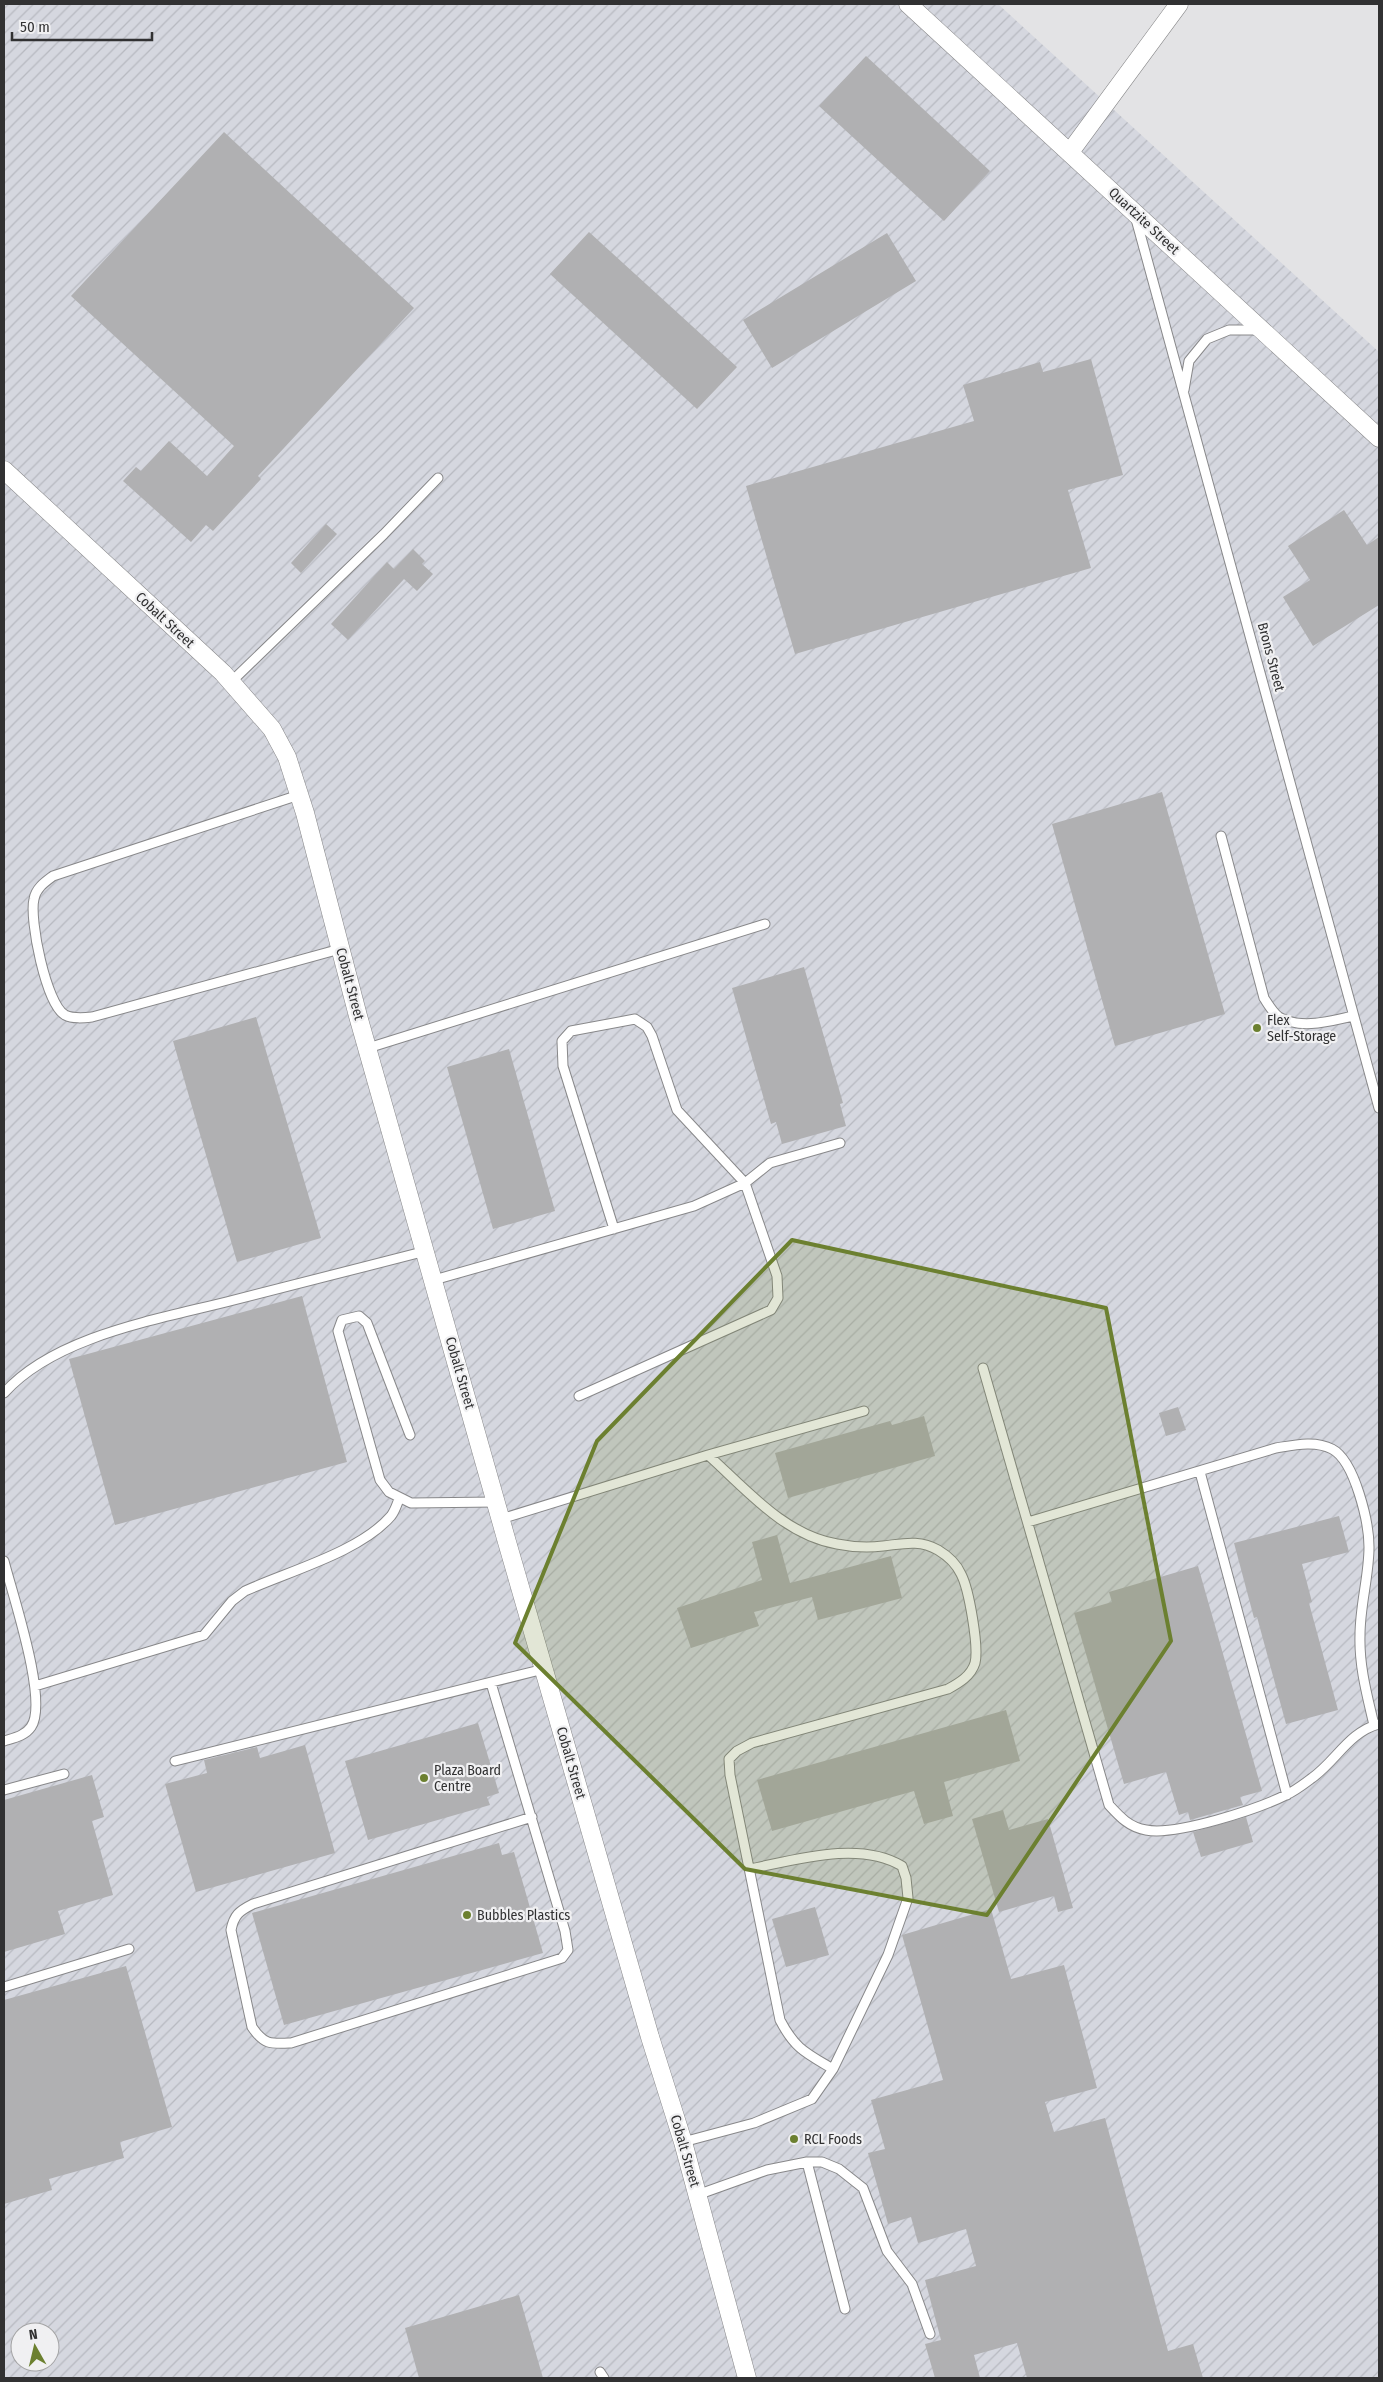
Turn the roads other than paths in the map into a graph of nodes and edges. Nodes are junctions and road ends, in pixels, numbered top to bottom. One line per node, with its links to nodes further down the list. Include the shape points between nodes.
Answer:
1 (908, 4): 3 (street, Quartzite Street)
2 (1179, 4): 3 (street)
3 (1070, 152): 4 (street, Quartzite Street)
4 (1135, 214): 5 (street, Quartzite Street); 6 (lane, Brons Street)
5 (1262, 330): 6 (lane, via 1229,330 1208,339 1189,361); 7 (street, Quartzite Street)
6 (1184, 393): 15 (lane, Brons Street)
7 (1379, 438)
8 (4, 470): 10 (street, Cobalt Street)
9 (438, 478): 10 (lane)
10 (231, 682): 11 (street, Cobalt Street, via 272,730 287,757)
11 (299, 796): 14 (street, Cobalt Street); 14 (lane, via 53,876 41,884 34,897 32,916 47,984 54,1003 64,1015 92,1017)
12 (1221, 836): 15 (lane, via 1264,998 1278,1016 1299,1024)
13 (765, 924): 16 (lane)
14 (340, 949): 16 (street, Cobalt Street)
15 (1353, 1016): 17 (lane, Brons Street)
16 (368, 1048): 21 (street, Cobalt Street)
17 (1379, 1108)
18 (840, 1143): 19 (lane, via 770,1163)
19 (746, 1183): 20 (lane, via 694,1206); 20 (lane, via 677,1110 647,1027 630,1019 571,1031 562,1041 563,1066); 25 (lane, via 777,1276 778,1298 771,1310)
20 (614, 1229): 22 (lane)
21 (426, 1251): 22 (street, Cobalt Street); 24 (lane, via 98,1335 16,1379)
22 (434, 1280): 31 (street, Cobalt Street)
23 (983, 1368): 32 (lane)
24 (4, 1393)
25 (579, 1396)
26 (864, 1411): 28 (lane)
27 (410, 1434): 30 (lane, via 367,1323 359,1316 342,1320 338,1331 380,1480)
28 (708, 1455): 31 (lane); 44 (lane, via 779,1519 807,1534 844,1545 882,1546 912,1541 936,1549 954,1562 962,1576 977,1643 974,1664 964,1680 948,1689 752,1743 737,1751 728,1765)
29 (1200, 1472): 32 (lane); 37 (lane, via 1299,1444 1320,1445 1334,1450 1350,1471 1368,1530 1360,1635 1363,1680); 42 (lane)
30 (399, 1499): 31 (lane, via 410,1503); 36 (lane, via 392,1514 382,1524 348,1548 245,1591 232,1601 204,1635)
31 (498, 1510): 34 (street, Cobalt Street)
32 (1028, 1522): 42 (lane, via 1109,1805 1125,1822 1146,1830 1167,1830 1216,1820)
33 (4, 1561): 36 (lane)
34 (544, 1669): 35 (lane); 48 (street, Cobalt Street)
35 (491, 1684): 39 (lane); 43 (lane)
36 (35, 1686): 38 (lane, via 37,1704 31,1728)
37 (1377, 1724): 42 (lane, via 1352,1738 1314,1777)
38 (4, 1741)
39 (175, 1761)
40 (64, 1774): 41 (lane)
41 (4, 1790)
42 (1287, 1795)
43 (532, 1817): 43 (lane, via 568,1943 568,1950 562,1958 291,2043 272,2044 260,2038 252,2027 231,1930 239,1911)
44 (750, 1869): 47 (lane, via 780,2020 791,2041); 47 (lane, via 814,1856 855,1854 879,1855 902,1866 908,1898 902,1917 888,1955)
45 (129, 1949): 46 (lane)
46 (4, 1987)
47 (834, 2069): 48 (lane, via 812,2099 754,2124)
48 (683, 2142): 50 (street, Cobalt Street)
49 (807, 2162): 50 (lane, via 767,2170); 51 (lane); 52 (lane, via 822,2162 839,2169 863,2188 887,2251 912,2284)
50 (697, 2195): 53 (street, Cobalt Street)
51 (845, 2309)
52 (930, 2334)
53 (747, 2378)

